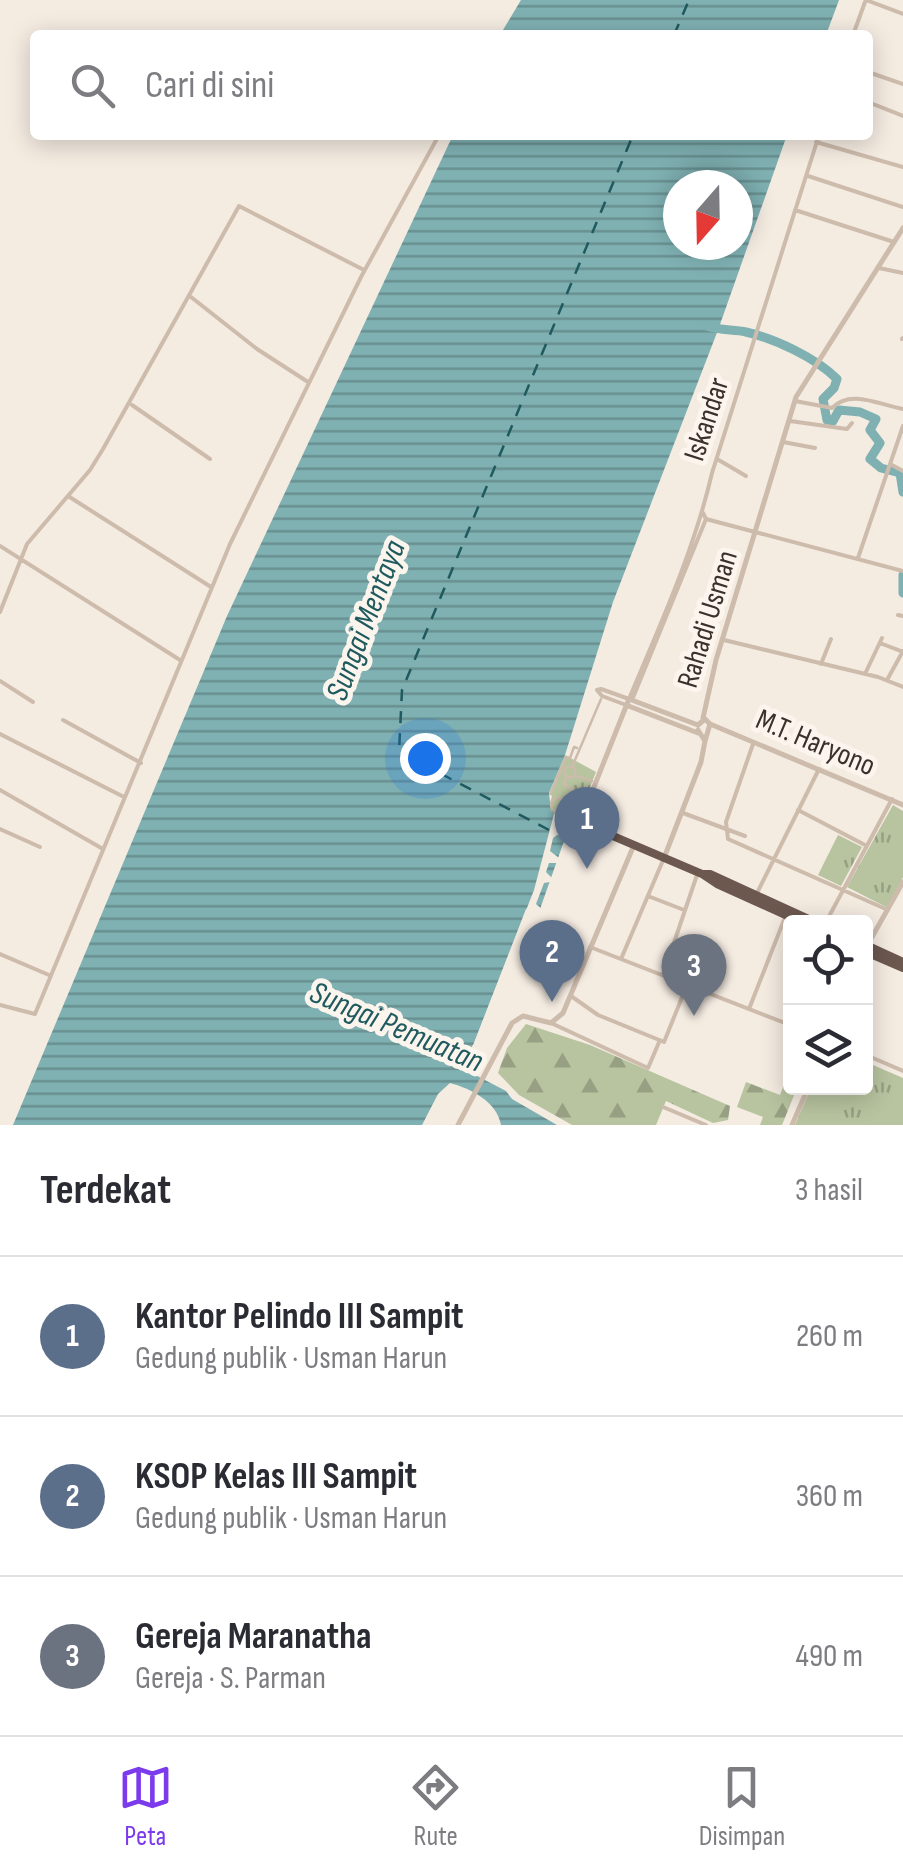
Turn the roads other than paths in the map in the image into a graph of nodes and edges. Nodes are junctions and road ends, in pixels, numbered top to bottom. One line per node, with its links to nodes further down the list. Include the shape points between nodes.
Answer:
1 (866, 0): 2 (street); 3 (street)
2 (903, 14)
3 (854, 30)
4 (873, 74): 5 (street)
5 (903, 84)
6 (873, 104): 7 (street)
7 (903, 116)
8 (436, 140): 17 (street)
9 (816, 142): 10 (street); 11 (street, Iskandar)
10 (903, 168)
11 (806, 175): 12 (street); 13 (street, Iskandar)
12 (903, 207)
13 (795, 210): 15 (street); 30 (street, Iskandar)
14 (903, 228): 15 (street, Rahadi Usman)
15 (894, 242): 16 (street, Rahadi Usman)
16 (879, 268): 18 (street); 21 (street, Rahadi Usman)
17 (364, 270): 19 (street, via 239,206); 20 (street)
18 (903, 273)
19 (190, 296): 20 (street); 22 (street)
20 (308, 382): 43 (street)
21 (794, 402): 23 (street, via 834,408 849,397); 24 (street, Rahadi Usman)
22 (130, 404): 31 (street); 35 (street)
23 (903, 410)
24 (789, 421): 25 (street); 27 (street, Rahadi Usman)
25 (852, 424)
26 (903, 426): 28 (street)
27 (783, 442): 29 (street); 38 (street, Rahadi Usman)
28 (900, 444): 32 (street)
29 (814, 448)
30 (716, 458): 34 (street); 36 (street, Iskandar)
31 (210, 459)
32 (891, 468): 33 (street); 41 (street)
33 (903, 471)
34 (746, 476)
35 (68, 496): 40 (street); 43 (street)
36 (703, 512): 37 (street); 57 (street, Iskandar)
37 (706, 519): 38 (street); 57 (street, Iskandar)
38 (756, 533): 41 (street); 47 (street, Rahadi Usman)
39 (0, 546): 40 (street)
40 (19, 559): 44 (street); 49 (street)
41 (858, 559): 42 (street)
42 (901, 571)
43 (211, 587): 49 (street)
44 (1, 602): 45 (street)
45 (0, 612)
46 (831, 639): 50 (street)
47 (722, 640): 50 (street); 59 (street, Rahadi Usman)
48 (903, 652): 51 (street, via 881,640); 52 (street)
49 (180, 660): 66 (street)
50 (821, 664): 51 (street)
51 (865, 674): 52 (street)
52 (887, 680): 54 (street)
53 (0, 681): 56 (street)
54 (903, 686)
55 (602, 696): 57 (street); 65 (street)
56 (33, 702)
57 (628, 704): 59 (street); 61 (street); 71 (street, Iskandar)
58 (63, 720): 66 (street)
59 (700, 721): 60 (street); 61 (street, Rahadi Usman)
60 (710, 724): 63 (street); 64 (street, M.T. Haryono)
61 (698, 733): 63 (street)
62 (0, 734): 74 (street)
63 (704, 740): 80 (street)
64 (754, 740): 68 (street, M.T. Haryono); 85 (street)
65 (580, 749): 67 (street); 73 (street, via 566,757)
66 (141, 763): 74 (street)
67 (572, 767): 69 (street); 70 (street)
68 (820, 768): 76 (street, M.T. Haryono); 79 (street)
69 (575, 775): 70 (street); 71 (street)
70 (567, 776): 75 (street, via 564,784)
71 (596, 783): 83 (street, Iskandar)
72 (0, 790): 90 (street)
73 (551, 793)
74 (124, 798): 90 (street)
75 (578, 798): 77 (street); 81 (street, via 574,817)
76 (892, 800): 78 (street, M.T. Haryono); 88 (street)
77 (565, 803)
78 (903, 804)
79 (798, 810): 88 (street); 92 (street)
80 (682, 813): 85 (street); 91 (street)
81 (568, 815)
82 (560, 818): 83 (street)
83 (580, 824): 87 (highway)
84 (0, 829): 89 (street)
85 (725, 830): 86 (street); 92 (street, via 733,842)
86 (745, 836)
87 (634, 845): 91 (highway); 105 (street)
88 (867, 846): 95 (street)
89 (40, 847)
90 (103, 849): 110 (street)
91 (664, 858): 93 (highway); 97 (street)
92 (774, 859): 95 (street); 96 (street)
93 (700, 872): 96 (highway); 98 (street); 100 (highway)
94 (902, 884): 99 (street)
95 (843, 890): 99 (street); 102 (street)
96 (756, 895): 101 (highway)
97 (648, 896): 98 (street); 108 (street)
98 (684, 910): 111 (street)
99 (888, 910): 104 (street)
100 (784, 915)
101 (800, 915)
102 (830, 915)
103 (783, 923): 115 (street)
104 (873, 936)
105 (590, 946): 108 (street); 113 (street)
106 (873, 951): 109 (highway)
107 (0, 954): 110 (street)
108 (621, 959): 111 (street)
109 (903, 965)
110 (49, 975): 114 (street, via 34,1015)
111 (662, 975): 112 (street)
112 (687, 985): 115 (street); 118 (street, via 668,1038)
113 (571, 996): 117 (street); 118 (street, via 598,1015)
114 (0, 1004)
115 (749, 1008): 116 (street)
116 (783, 1022)
117 (551, 1023): 118 (street, via 648,1068); 123 (street, via 529,1017 512,1024)
118 (660, 1040)
119 (873, 1058): 120 (street)
120 (903, 1071)
121 (805, 1095): 125 (street)
122 (663, 1107): 124 (street)
123 (461, 1124)
124 (706, 1125)
125 (792, 1125)

